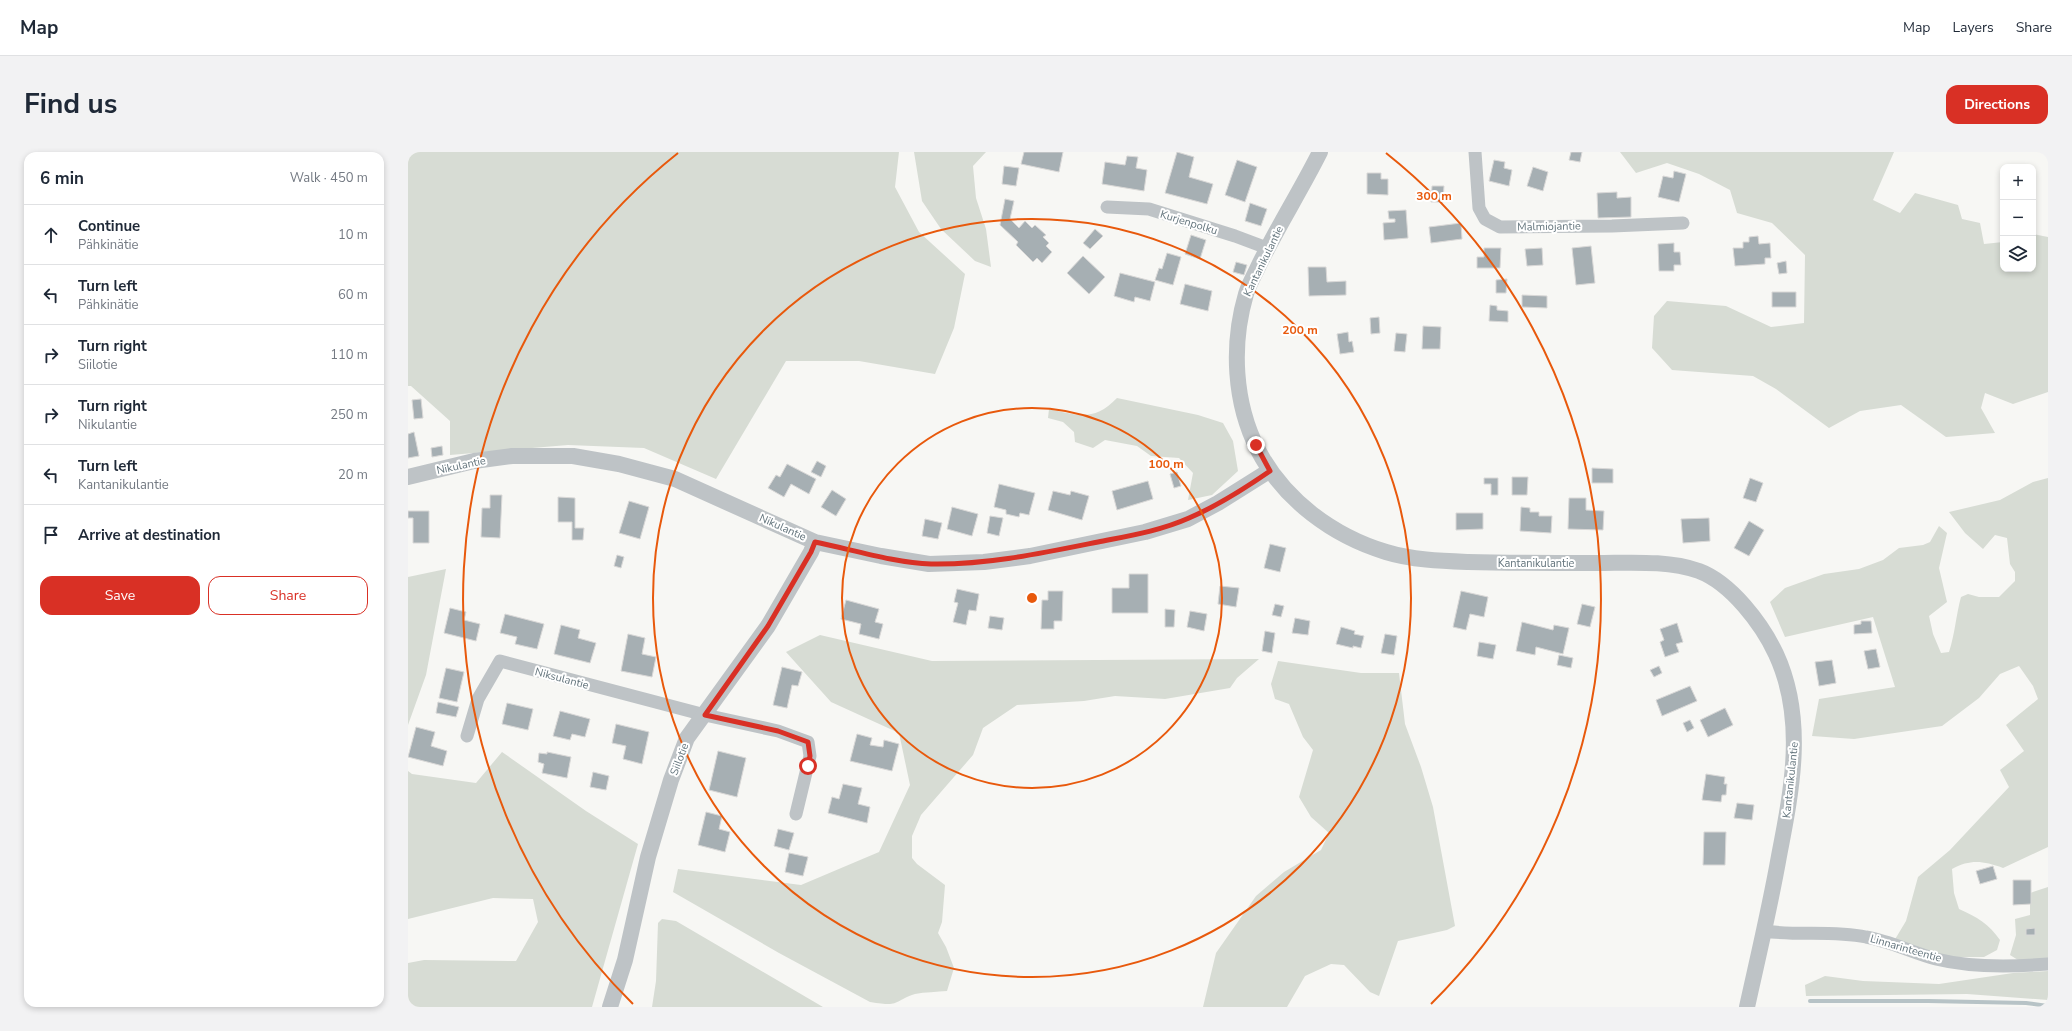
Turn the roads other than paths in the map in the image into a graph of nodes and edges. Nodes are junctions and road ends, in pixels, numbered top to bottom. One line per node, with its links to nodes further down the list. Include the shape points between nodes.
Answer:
1 (1320, 152): 5 (street, Kantanikulantie)
2 (1474, 152): 4 (street, Malmiojantie, via 1479,208 1485,219 1500,227)
3 (1107, 207): 5 (street, Kurjenpolku, via 1149,209)
4 (1683, 223)
5 (1268, 248): 6 (street, Kantanikulantie, via 1246,292 1236,358 1245,419)
6 (1270, 471): 8 (street, Nikulantie, via 1188,519 1145,532 1030,556 984,562 929,564); 12 (street, Kantanikulantie, via 1316,518 1344,534 1386,552 1428,560 1659,563 1701,572 1724,586 1743,604 1762,629 1777,657 1792,707 1794,736 1790,797)
7 (408, 477): 8 (street, Nikulantie, via 474,461 512,456 573,456 619,464 675,480)
8 (815, 542): 9 (street, Siilotie, via 768,626)
9 (705, 715): 10 (street, Niksulantie, via 500,661 478,699); 11 (street, via 778,731 808,742 810,756); 14 (street, Siilotie, via 687,738 671,780 648,857 625,960)
10 (467, 736)
11 (796, 814)
12 (1764, 931): 13 (street, Linnarinteentie, via 1836,932 1868,937 1937,959 1991,966); 15 (street, Kantanikulantie)
13 (2048, 964)
14 (610, 1007)
15 (1747, 1007)

